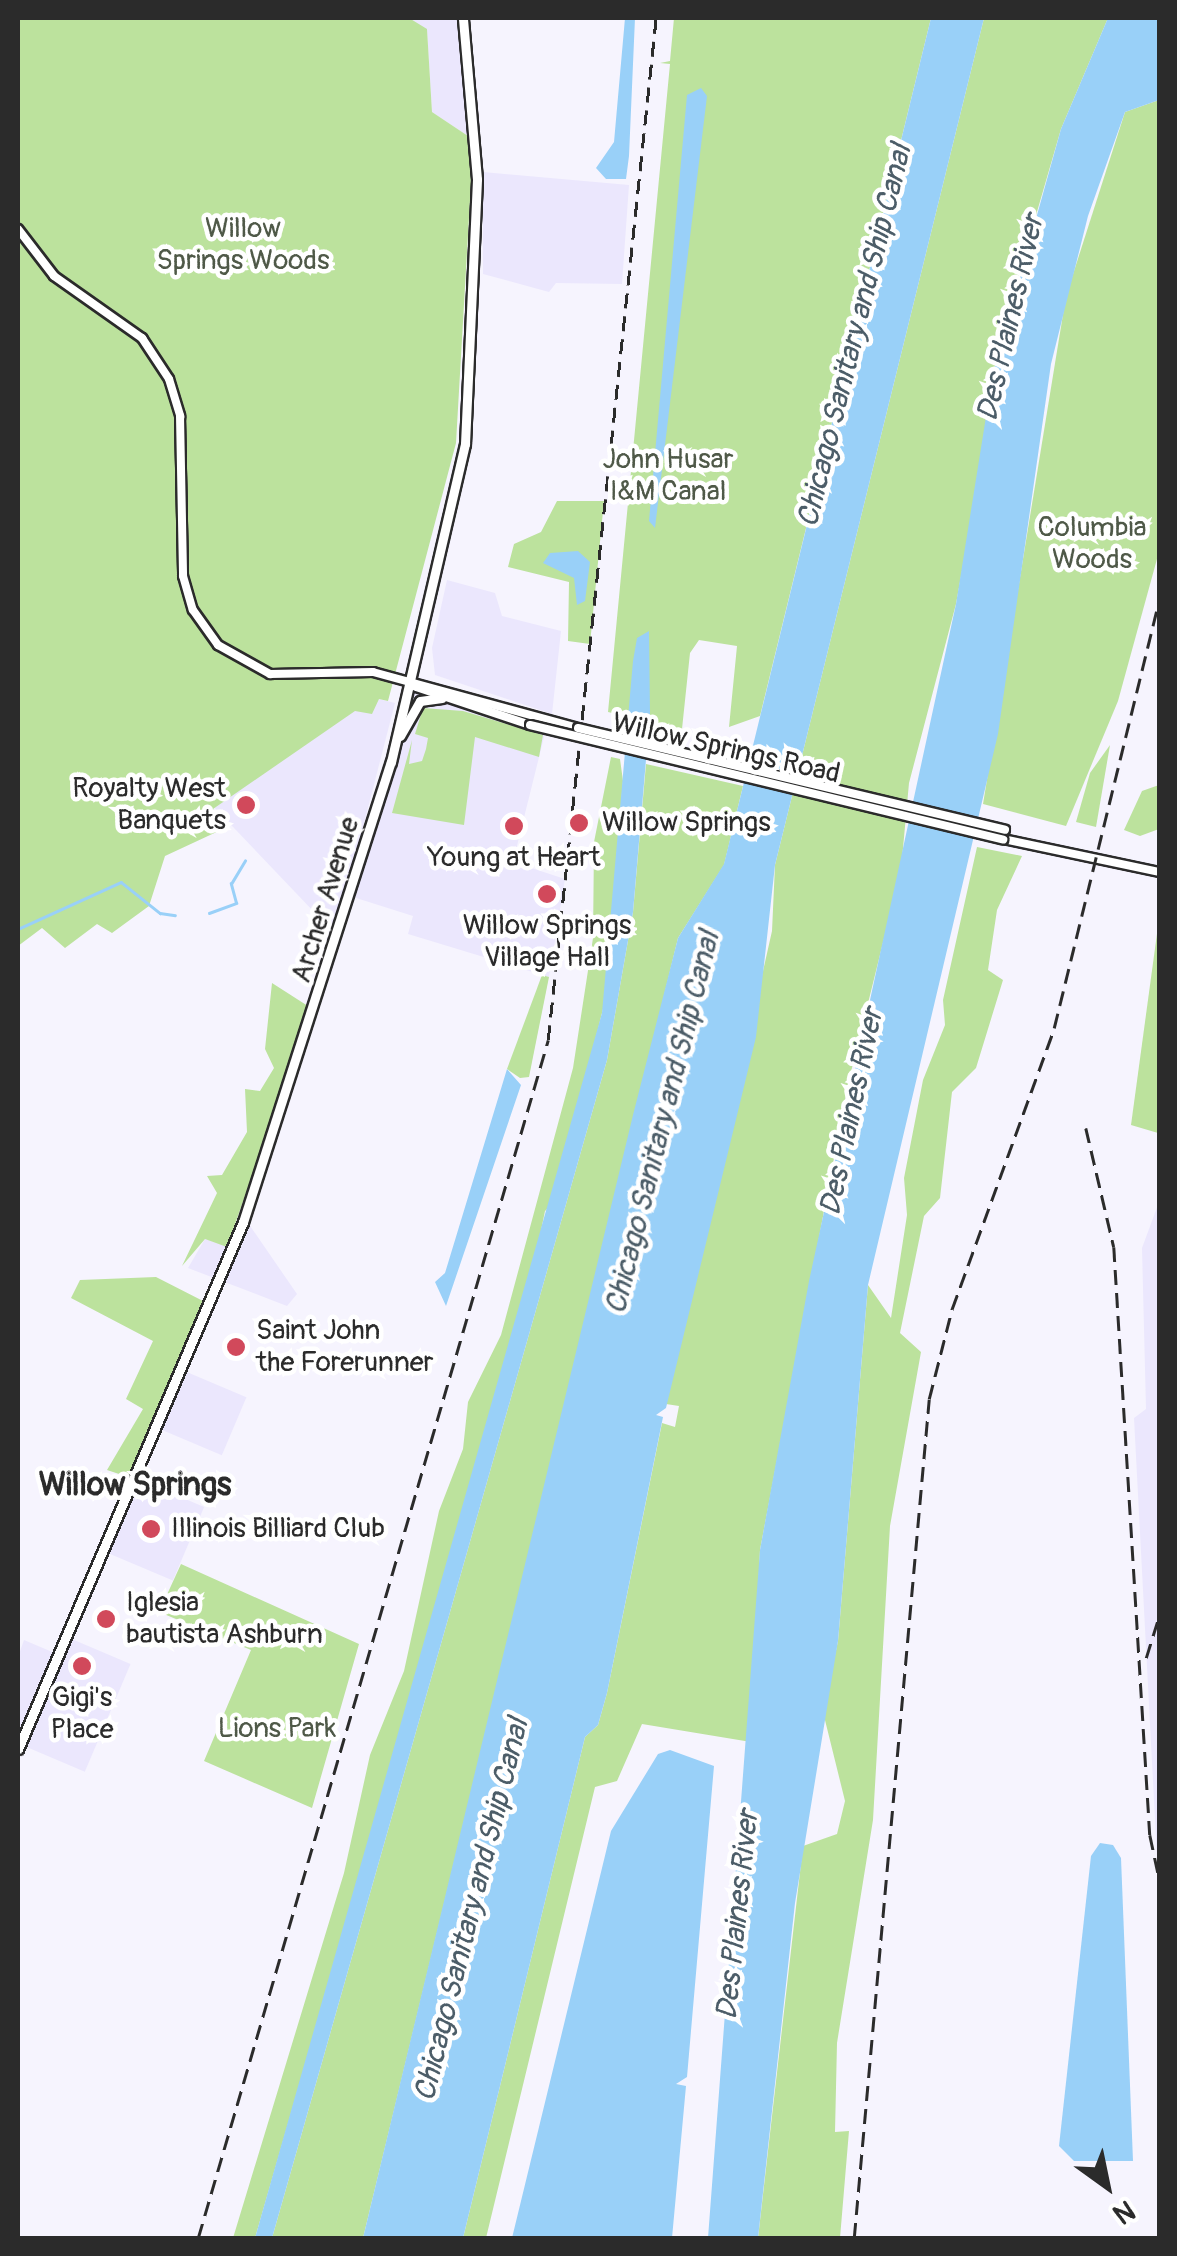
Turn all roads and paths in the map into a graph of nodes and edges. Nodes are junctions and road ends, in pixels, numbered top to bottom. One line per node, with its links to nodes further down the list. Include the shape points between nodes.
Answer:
1 (463, 18): 3 (main road, Archer Avenue, via 478,179 476,308 464,444)
2 (18, 230): 3 (main road, Willow Springs Road, via 54,276 142,338 169,379 180,416 183,576 209,636 270,674 373,672)
3 (410, 684): 4 (main road, Willow Springs Road); 5 (main road, Willow Springs Road); 6 (main road, Archer Avenue)
4 (442, 698): 5 (main road, Willow Springs Road); 6 (main road, via 420,701)
5 (532, 721): 7 (main road, Willow Springs Road, bridge)
6 (396, 742): 8 (main road, Archer Avenue, via 243,1222)
7 (1160, 872)
8 (18, 1750)

